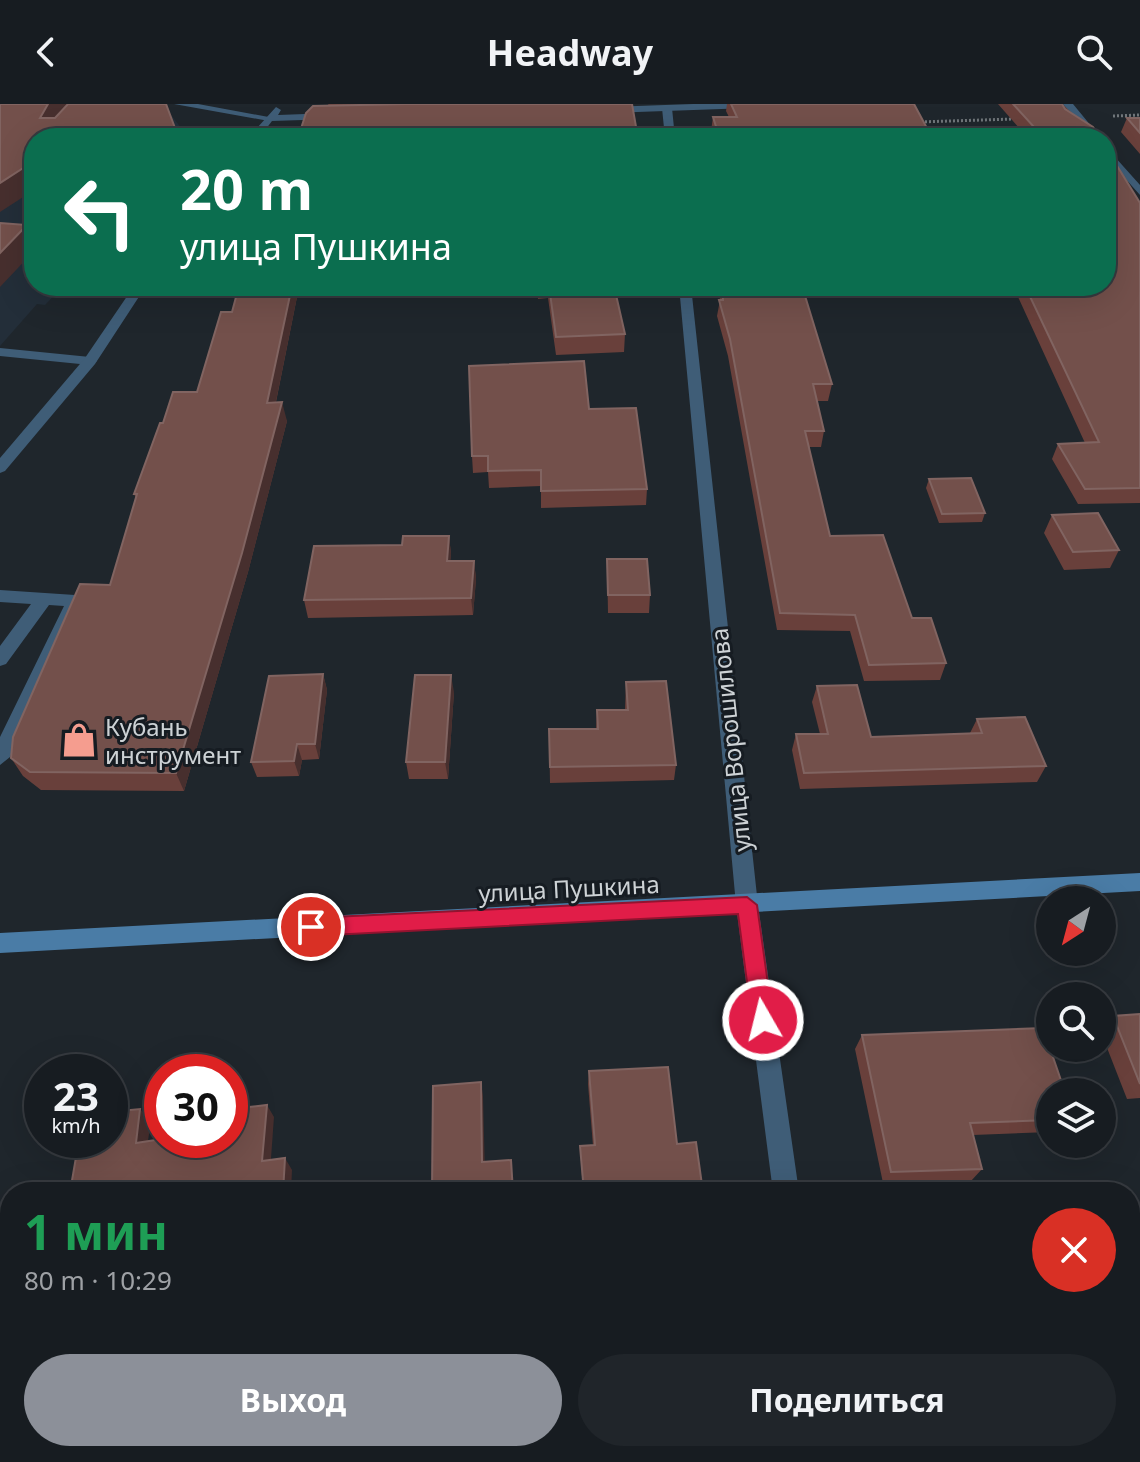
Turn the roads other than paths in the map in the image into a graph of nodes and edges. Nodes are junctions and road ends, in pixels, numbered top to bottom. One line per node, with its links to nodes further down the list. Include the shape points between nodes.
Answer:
1 (179, 104): 8 (street)
2 (283, 104): 8 (street)
3 (779, 104): 5 (street)
4 (1068, 104): 11 (street)
5 (667, 108): 6 (street); 10 (street)
6 (590, 110)
7 (342, 116): 8 (street)
8 (269, 118): 9 (street)
9 (261, 128)
10 (669, 128)
11 (1088, 128)
12 (1116, 162): 13 (street)
13 (1140, 192)
14 (133, 296): 17 (street)
15 (686, 296): 24 (street, улица Ворошилова)
16 (0, 352): 17 (street)
17 (90, 361): 18 (street)
18 (0, 468)
19 (0, 596): 20 (street)
20 (44, 599): 21 (street); 22 (street, via 75,601)
21 (0, 659)
22 (0, 757)
23 (1140, 882): 24 (main road, улица Пушкина)
24 (747, 905): 25 (main road, улица Пушкина); 26 (street, улица Ворошилова)
25 (0, 943)
26 (785, 1182)

